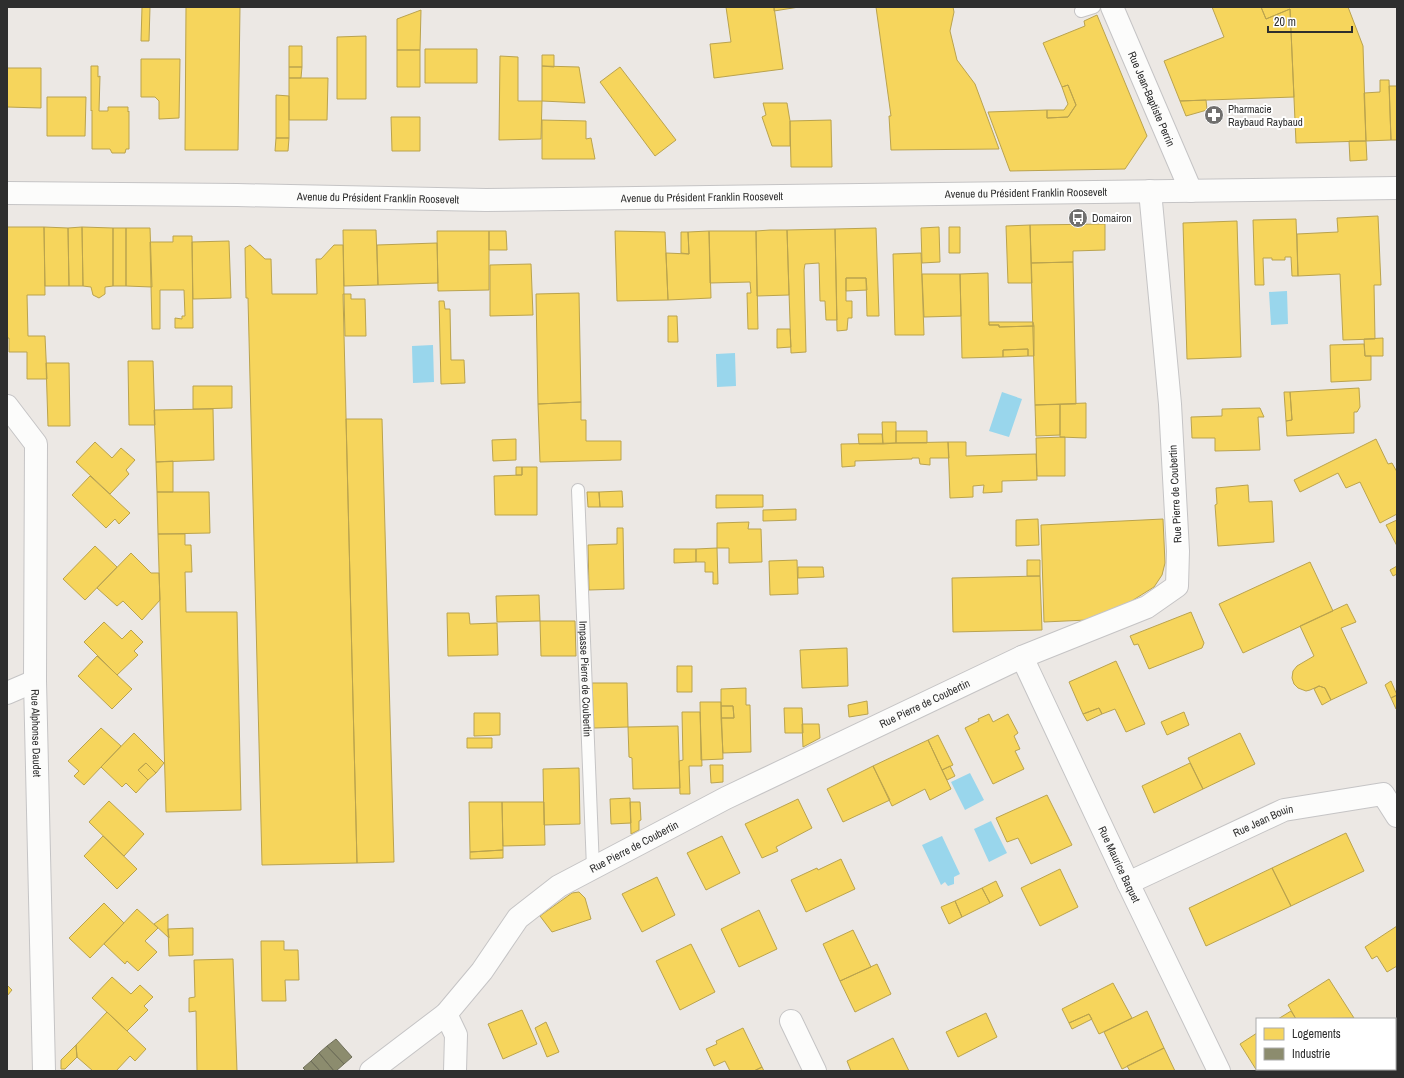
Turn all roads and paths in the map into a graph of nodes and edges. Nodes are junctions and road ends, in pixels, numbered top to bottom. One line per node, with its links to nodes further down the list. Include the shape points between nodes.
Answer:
1 (1094, 7): 3 (lane)
2 (1112, 7): 6 (street, Rue Jean-Baptiste Perrin)
3 (1081, 11)
4 (1397, 188): 6 (street, Avenue du Président Franklin Roosevelt)
5 (1150, 191): 6 (street, Avenue du Président Franklin Roosevelt); 7 (street, Avenue du Président Franklin Roosevelt, via 486,200); 10 (street, Rue Pierre de Coubertin, via 1170,404 1178,586 1148,607)
6 (1191, 191)
7 (7, 192)
8 (7, 406): 11 (street, Rue Alphonse Daudet, via 36,444)
9 (578, 490): 14 (lane, Impasse Pierre de Coubertin)
10 (1022, 657): 14 (street, Rue Pierre de Coubertin, via 726,798); 15 (street, Rue Maurice Baquet)
11 (35, 681): 12 (street); 18 (street, Rue Alphonse Daudet)
12 (7, 692)
13 (1397, 816): 15 (street, Rue Jean Bouin, via 1383,794 1284,810)
14 (593, 868): 16 (street, Rue Pierre de Coubertin, via 559,886 518,918 482,971)
15 (1128, 883): 22 (street, Rue Maurice Baquet)
16 (446, 1014): 19 (street, Rue Pierre de Coubertin); 20 (street, via 456,1035)
17 (791, 1021): 21 (street)
18 (44, 1071)
19 (370, 1071)
20 (455, 1071)
21 (815, 1071)
22 (1220, 1071)

